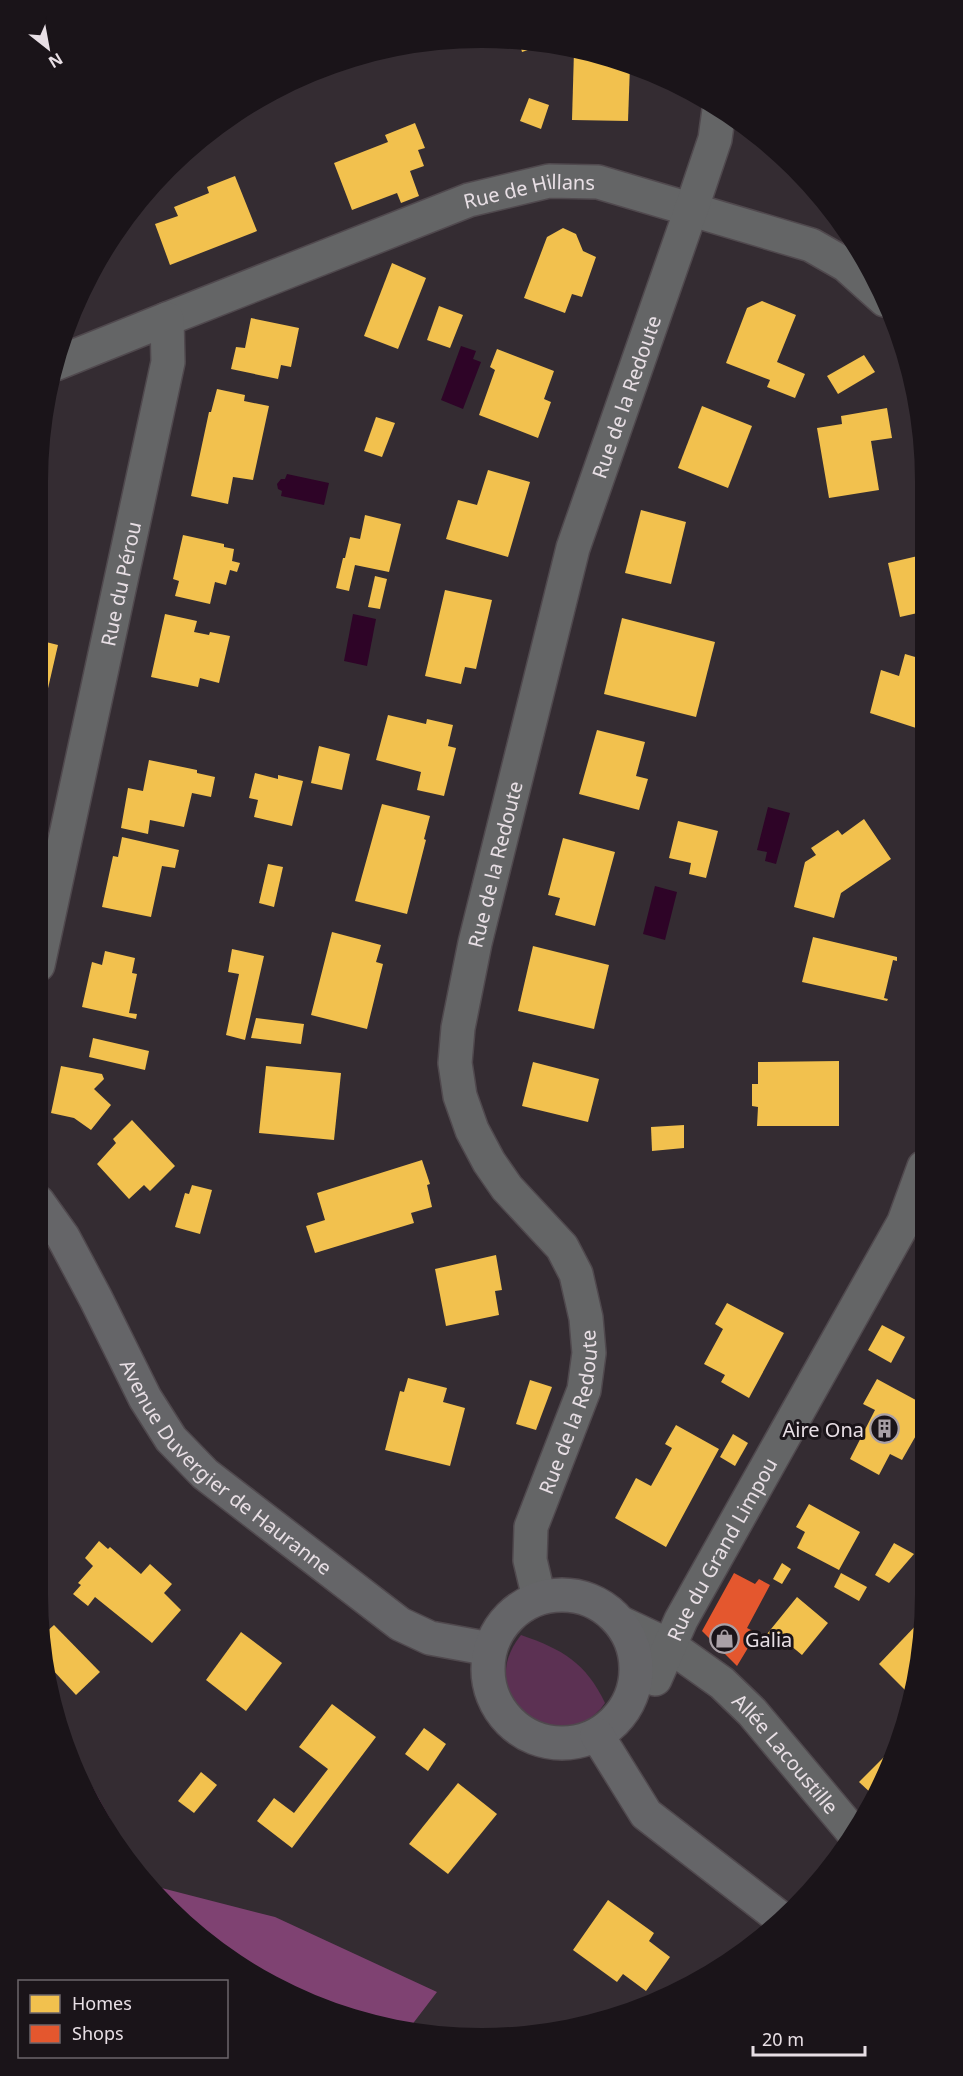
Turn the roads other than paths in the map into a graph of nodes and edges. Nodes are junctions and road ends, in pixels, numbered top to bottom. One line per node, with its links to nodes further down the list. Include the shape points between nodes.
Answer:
1 (718, 118): 2 (street, Rue de la Redoute, via 715,139)
2 (691, 210): 3 (street, Rue de Hillans, via 811,245 846,265); 4 (street, Rue de Hillans, via 598,182 549,181 470,200); 9 (street, Rue de la Redoute, via 573,548 475,943 458,1028 455,1063 460,1096 472,1130 507,1188 561,1247 576,1274 586,1318 589,1353 584,1390 531,1527 530,1560)
3 (867, 284)
4 (167, 319): 5 (street); 6 (street, Rue du Pérou, via 168,362)
5 (66, 360)
6 (48, 919)
7 (915, 1192): 11 (street, Rue du Grand Limpou, via 904,1222)
8 (48, 1217): 12 (main road, Avenue Duvergier de Hauranne, via 68,1248 145,1398 171,1439 205,1474 400,1624 430,1638)
9 (539, 1598): 10 (main road, via 584,1598); 12 (main road, via 518,1610 501,1627)
10 (621, 1623): 11 (street, Allée Lacoustille); 14 (main road, via 632,1642)
11 (670, 1646): 13 (street, Allée Lacoustille); 14 (street, Rue du Grand Limpou)
12 (490, 1649): 15 (main road, via 487,1674 493,1698 506,1719 525,1735 549,1743 574,1743)
13 (716, 1680): 14 (street, Allée Lacoustille, via 664,1675); 16 (street, Allée Lacoustille, via 752,1712)
14 (645, 1682): 15 (main road, via 615,1723)
15 (597, 1735): 17 (main road, via 645,1814)
16 (848, 1826)
17 (774, 1913)

